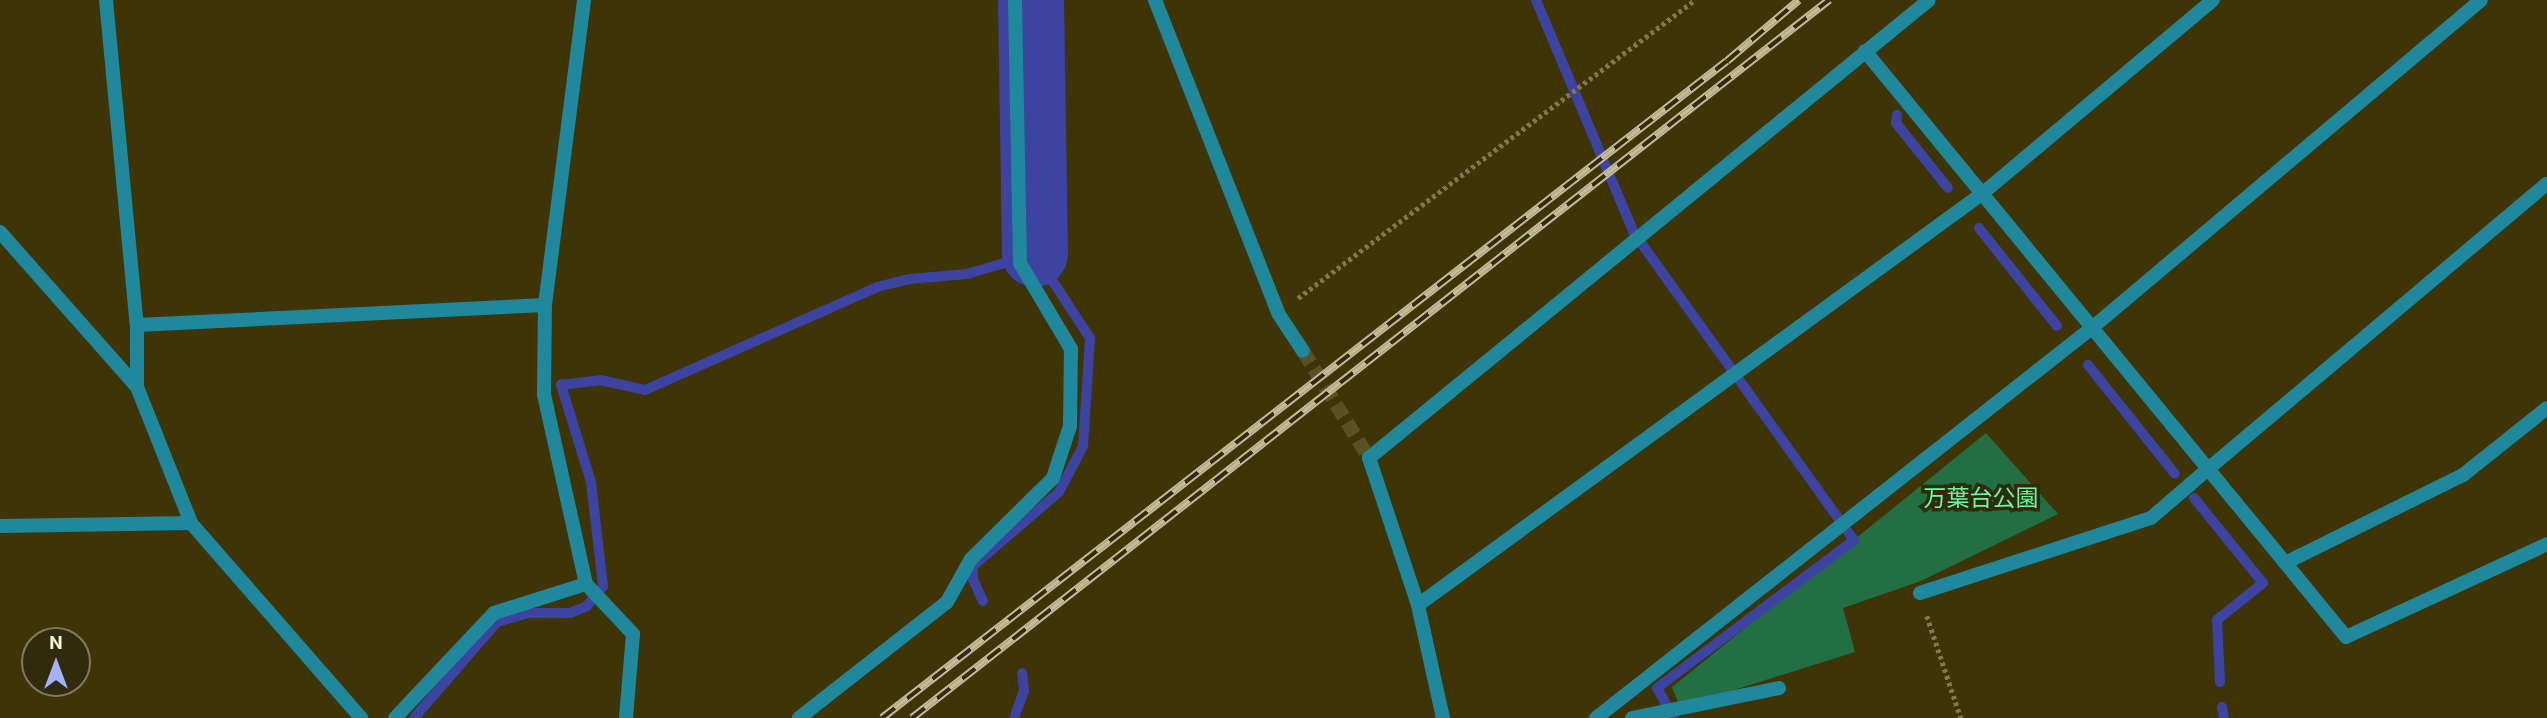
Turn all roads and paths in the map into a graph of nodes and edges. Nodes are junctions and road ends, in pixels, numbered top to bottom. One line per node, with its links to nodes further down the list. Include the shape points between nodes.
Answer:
1 (106, 0): 15 (street)
2 (584, 0): 13 (street)
3 (1015, 0): 32 (street, via 1020,263 1071,349 1070,426 1053,478 971,559 947,602)
4 (1155, 0): 14 (street)
5 (1695, 0): 14 (path)
6 (1929, 0): 9 (street)
7 (2213, 0): 11 (street)
8 (2482, 0): 16 (street)
9 (1865, 51): 11 (street); 27 (street, via 1369,458)
10 (2547, 184): 20 (street)
11 (1983, 193): 16 (street); 27 (street)
12 (0, 232): 18 (street)
13 (545, 305): 15 (street); 25 (street, via 544,395)
14 (1278, 313): 17 (street)
15 (136, 325): 18 (street)
16 (2093, 327): 20 (street); 34 (street)
17 (1303, 351)
18 (136, 387): 21 (street)
19 (2547, 408): 24 (street, via 2463,475)
20 (2208, 469): 24 (street); 26 (street, via 2151,518)
21 (191, 523): 22 (street); 29 (street)
22 (0, 526)
23 (2547, 544): 24 (street, via 2346,637)
24 (2285, 563)
25 (594, 591): 30 (street, via 494,613); 31 (street, via 633,634)
26 (1920, 593): 36 (path)
27 (1418, 605): 33 (street)
28 (1779, 688): 35 (street)
29 (361, 718)
30 (395, 718)
31 (626, 718)
32 (799, 718)
33 (1443, 718)
34 (1596, 718)
35 (1632, 718)
36 (1961, 718)

